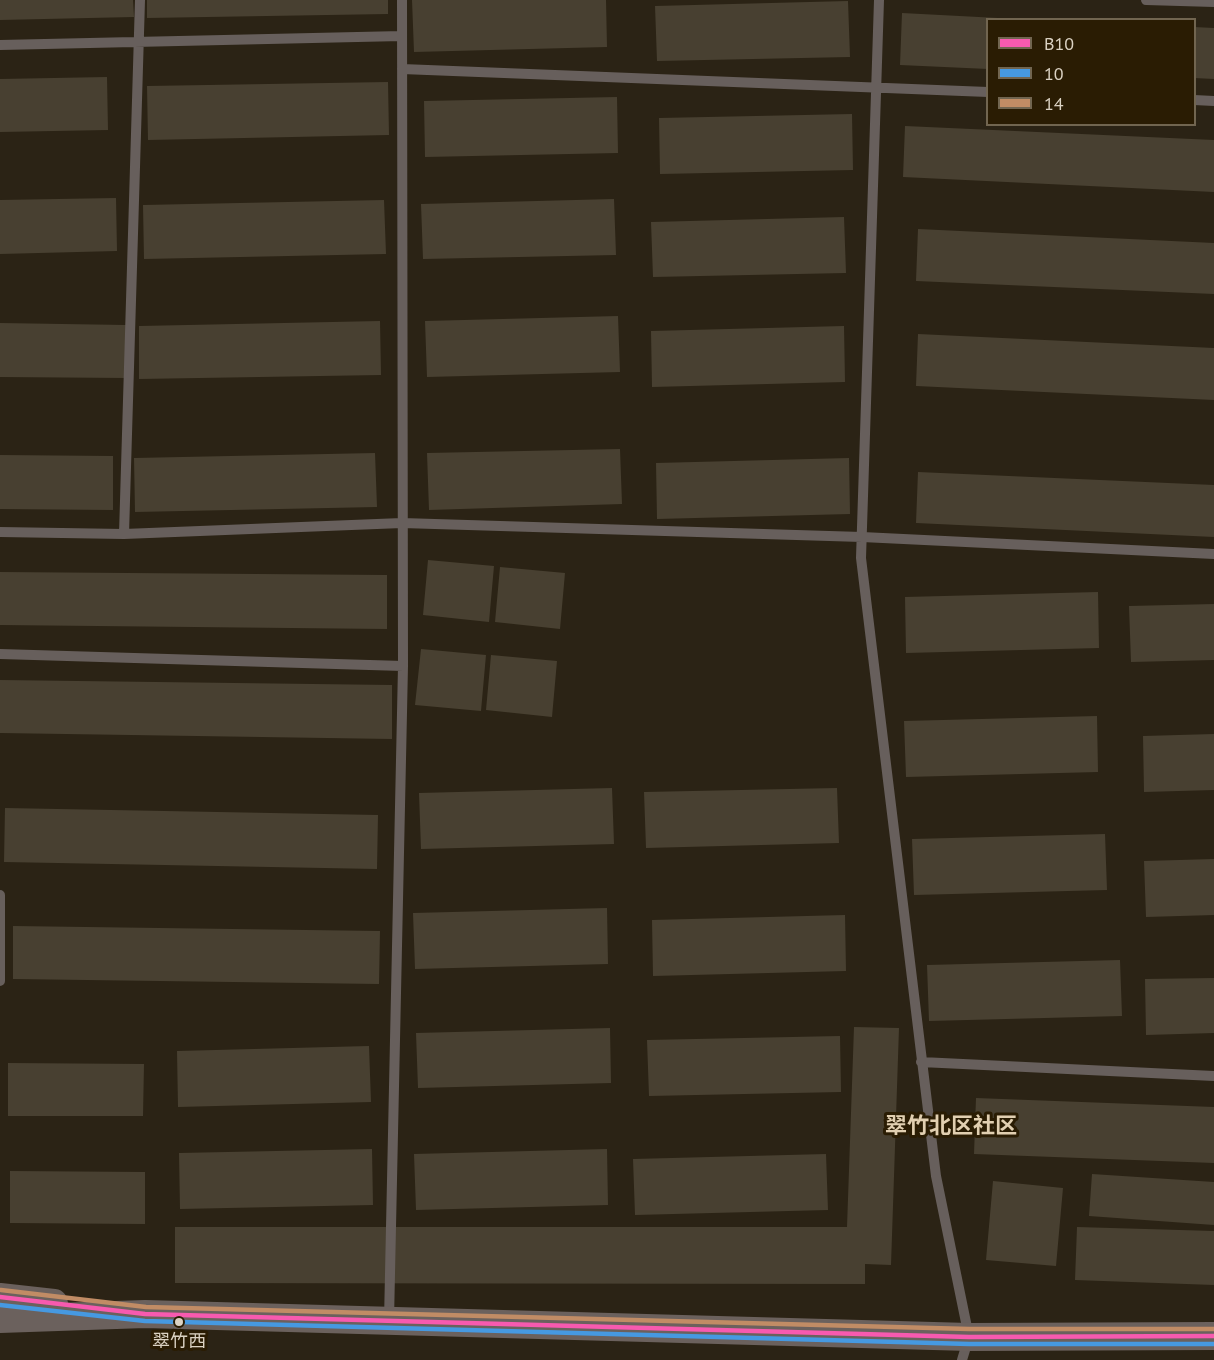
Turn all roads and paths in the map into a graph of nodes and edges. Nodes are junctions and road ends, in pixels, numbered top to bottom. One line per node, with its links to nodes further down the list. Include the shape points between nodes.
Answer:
1 (140, 0): 7 (lane)
2 (402, 0): 6 (lane)
3 (879, 0): 10 (lane)
4 (1146, 0): 5 (lane)
5 (1214, 2)
6 (402, 36): 7 (lane); 9 (lane)
7 (139, 42): 8 (lane); 16 (lane)
8 (0, 45)
9 (402, 69): 10 (lane); 14 (lane)
10 (876, 88): 11 (lane); 17 (lane)
11 (986, 92)
12 (1196, 100): 13 (lane)
13 (1214, 101)
14 (402, 522): 16 (lane); 17 (lane); 20 (lane)
15 (0, 532): 16 (lane)
16 (124, 534)
17 (862, 537): 18 (lane); 23 (lane, via 861,558)
18 (1214, 554)
19 (0, 654): 20 (lane)
20 (403, 666): 28 (lane)
21 (0, 895): 22 (lane)
22 (0, 981)
23 (921, 1062): 24 (lane); 30 (lane)
24 (1214, 1076)
25 (0, 1297): 26 (main road)
26 (146, 1314): 27 (main road); 28 (main road)
27 (0, 1319)
28 (388, 1321): 30 (main road)
29 (1214, 1336): 30 (main road)
30 (966, 1349)

